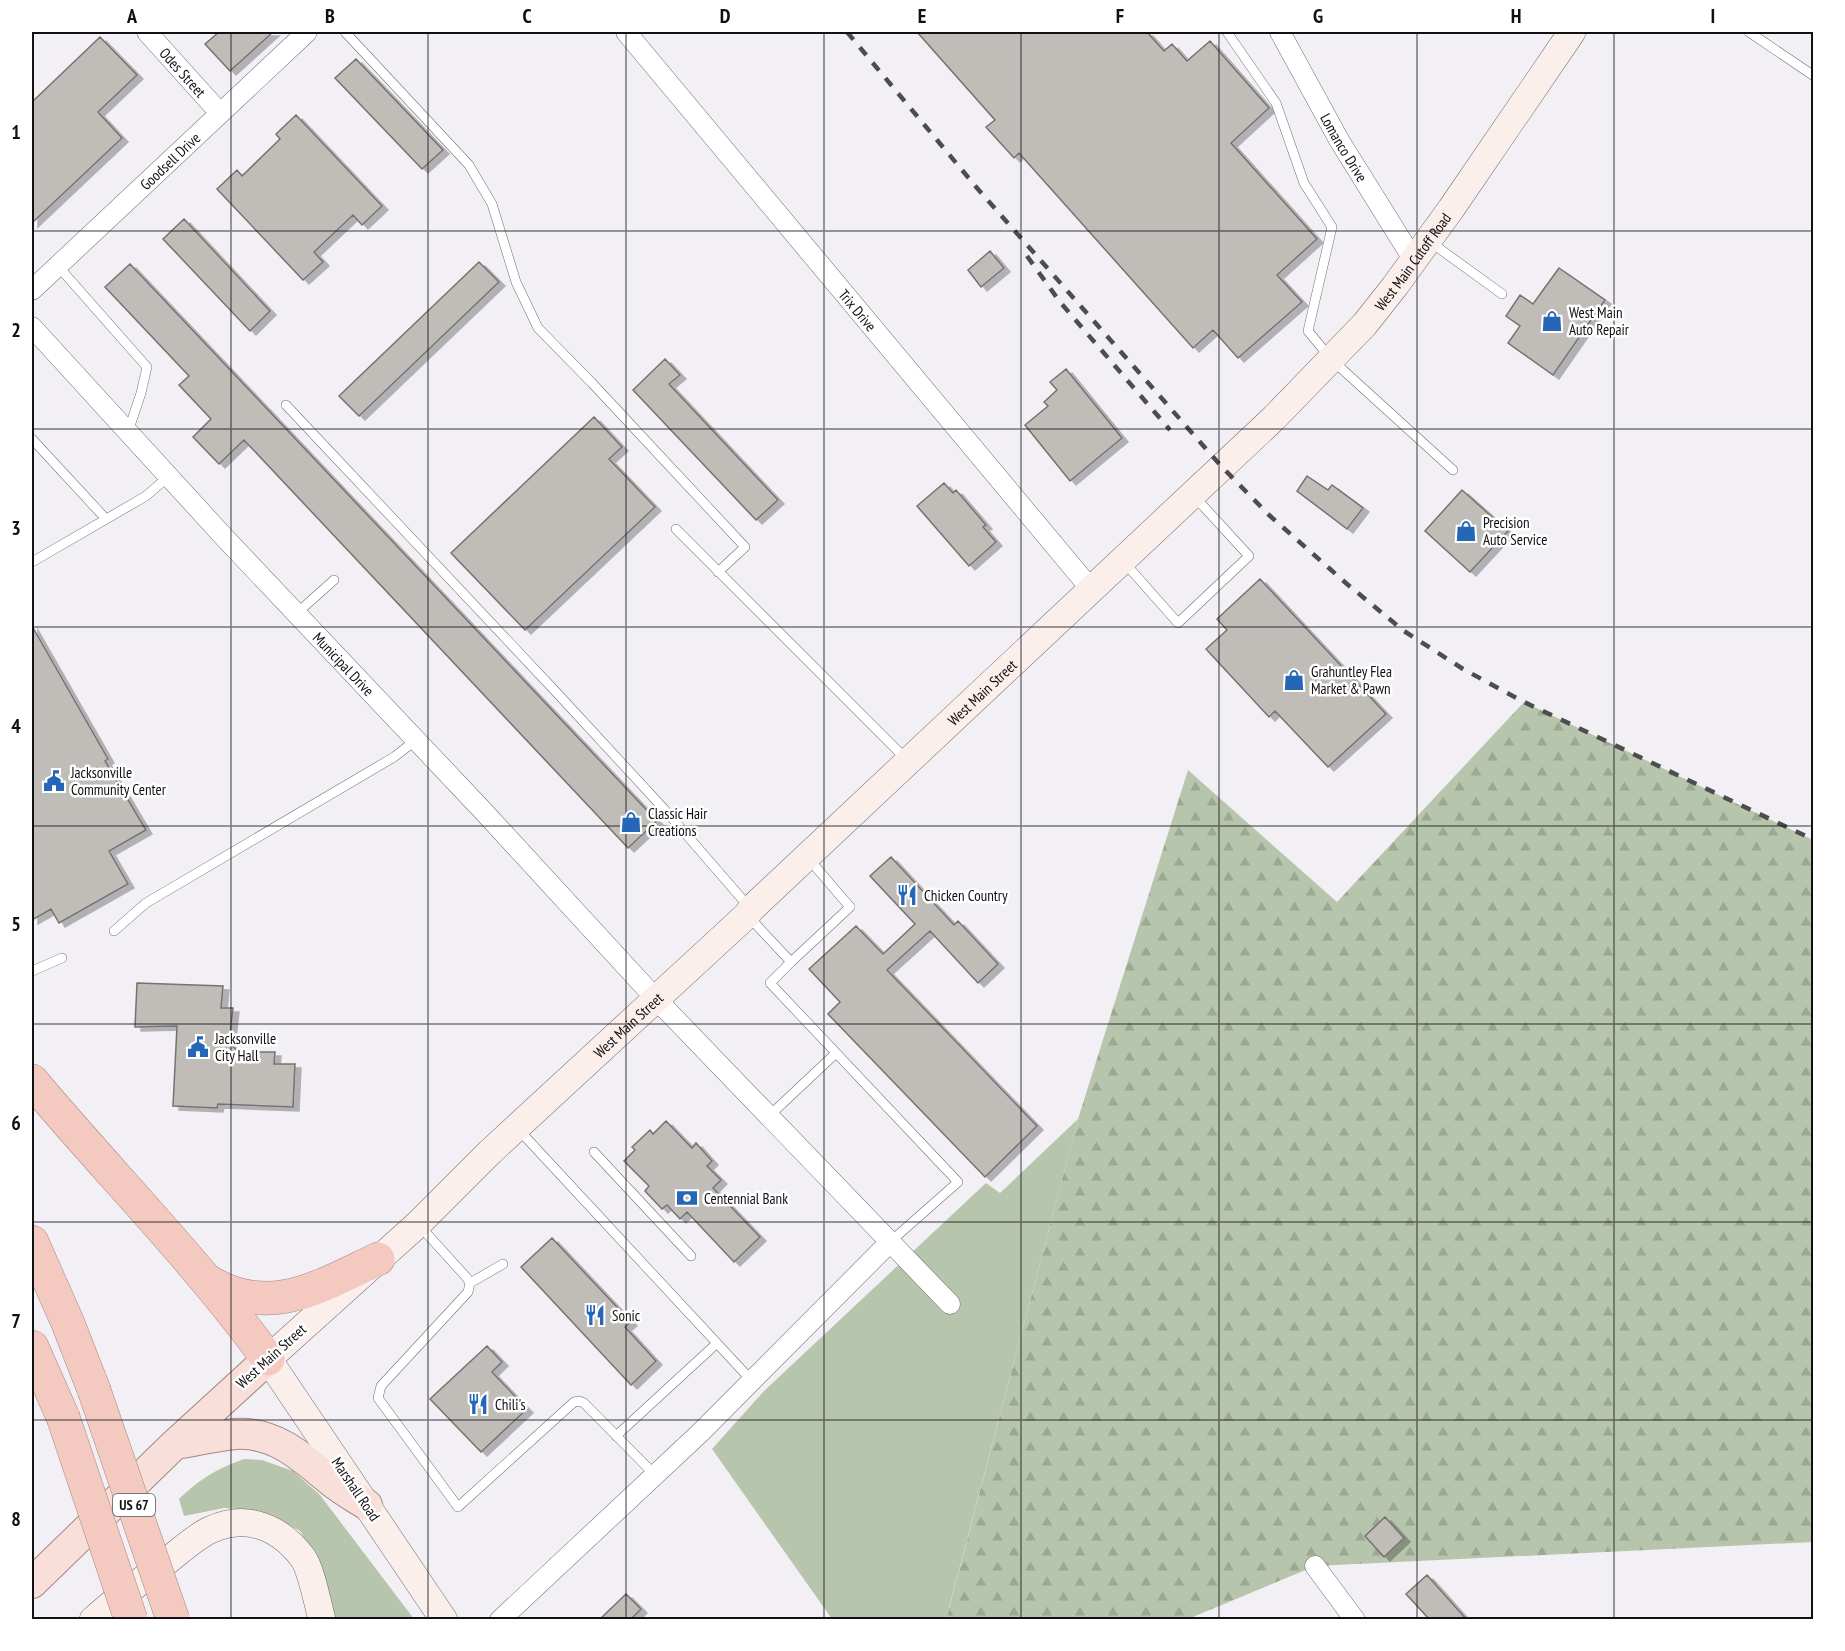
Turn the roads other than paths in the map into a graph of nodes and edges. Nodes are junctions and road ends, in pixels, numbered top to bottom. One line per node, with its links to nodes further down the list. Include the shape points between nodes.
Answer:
1 (147, 32): 10 (street, Odes Street)
2 (307, 32): 10 (street, Goodsell Drive)
3 (345, 32): 28 (lane, via 470,165 492,204 516,282 538,328 745,547)
4 (626, 32): 30 (street, Trix Drive)
5 (1227, 32): 16 (lane, via 1276,103 1304,183 1332,227 1308,331)
6 (1280, 32): 11 (street, Lomanco Drive, via 1340,140)
7 (1572, 32): 11 (main road, West Main Cutoff Road)
8 (1749, 32): 9 (lane)
9 (1814, 76)
10 (219, 112): 12 (street, Goodsell Drive)
11 (1420, 250): 14 (lane); 16 (main road, West Main Cutoff Road, via 1365,324)
12 (57, 265): 13 (street, Goodsell Drive); 18 (lane, via 147,367)
13 (32, 290)
14 (1502, 294)
15 (32, 327): 18 (street, Municipal Drive)
16 (1332, 360): 20 (main road, West Main Cutoff Road); 21 (lane)
17 (286, 405): 35 (lane, via 665,810)
18 (128, 432): 22 (street, Municipal Drive)
19 (32, 439): 24 (lane)
20 (1222, 467): 23 (main road, West Main Street)
21 (1453, 470)
22 (169, 476): 24 (lane, via 146,496); 31 (street, Municipal Drive)
23 (1192, 495): 26 (main road, West Main Street); 26 (lane, via 1249,556 1178,623)
24 (106, 519): 27 (lane)
25 (676, 529): 28 (lane)
26 (1122, 560): 30 (main road, West Main Street)
27 (32, 562)
28 (718, 572): 33 (lane)
29 (334, 580): 31 (lane)
30 (1090, 588): 33 (main road, West Main Street)
31 (297, 613): 32 (street, Municipal Drive)
32 (416, 740): 36 (lane, via 394,757 146,903); 40 (street, Municipal Drive)
33 (908, 761): 34 (main road, West Main Street)
34 (806, 856): 35 (main road, West Main Street); 38 (lane, via 850,907)
35 (749, 912): 38 (lane); 40 (main road, West Main Street)
36 (114, 931)
37 (62, 958): 39 (lane)
38 (791, 962): 41 (lane, via 770,983)
39 (32, 971)
40 (656, 999): 43 (street, Municipal Drive); 44 (main road, West Main Street)
41 (835, 1054): 43 (lane); 48 (lane, via 958,1182)
42 (32, 1080): 52 (highway)
43 (768, 1117): 48 (street, Municipal Drive)
44 (516, 1128): 46 (main road, West Main Street); 55 (lane)
45 (594, 1152): 49 (lane)
46 (418, 1224): 50 (main road, West Main Street); 53 (lane)
47 (32, 1242): 67 (highway, US 67, bridge, via 94,1390)
48 (890, 1242): 54 (street, Municipal Drive); 58 (street)
49 (691, 1256)
50 (378, 1259): 52 (highway, via 310,1291 262,1299 243,1297); 57 (main road, West Main Street)
51 (503, 1264): 53 (lane)
52 (204, 1278): 57 (highway)
53 (470, 1283): 59 (lane, via 468,1292 378,1392 378,1398 458,1507 574,1402 584,1403)
54 (950, 1304)
55 (716, 1344): 58 (lane); 59 (lane)
56 (32, 1347): 66 (highway, US 67, bridge, via 63,1417)
57 (268, 1359): 60 (main road, West Main Street); 62 (main road, Marshall Road)
58 (752, 1381): 61 (street)
59 (616, 1436): 61 (lane)
60 (175, 1444): 62 (main road, via 236,1434 276,1441); 64 (main road, West Main Street)
61 (654, 1474): 70 (street)
62 (367, 1505): 69 (main road, Marshall Road)
63 (1315, 1566): 71 (street)
64 (32, 1583)
65 (93, 1620): 68 (main road, via 209,1530 234,1522 255,1523 290,1543 305,1560)
66 (131, 1620)
67 (173, 1620)
68 (322, 1620)
69 (444, 1620)
70 (500, 1620)
71 (1355, 1620)

